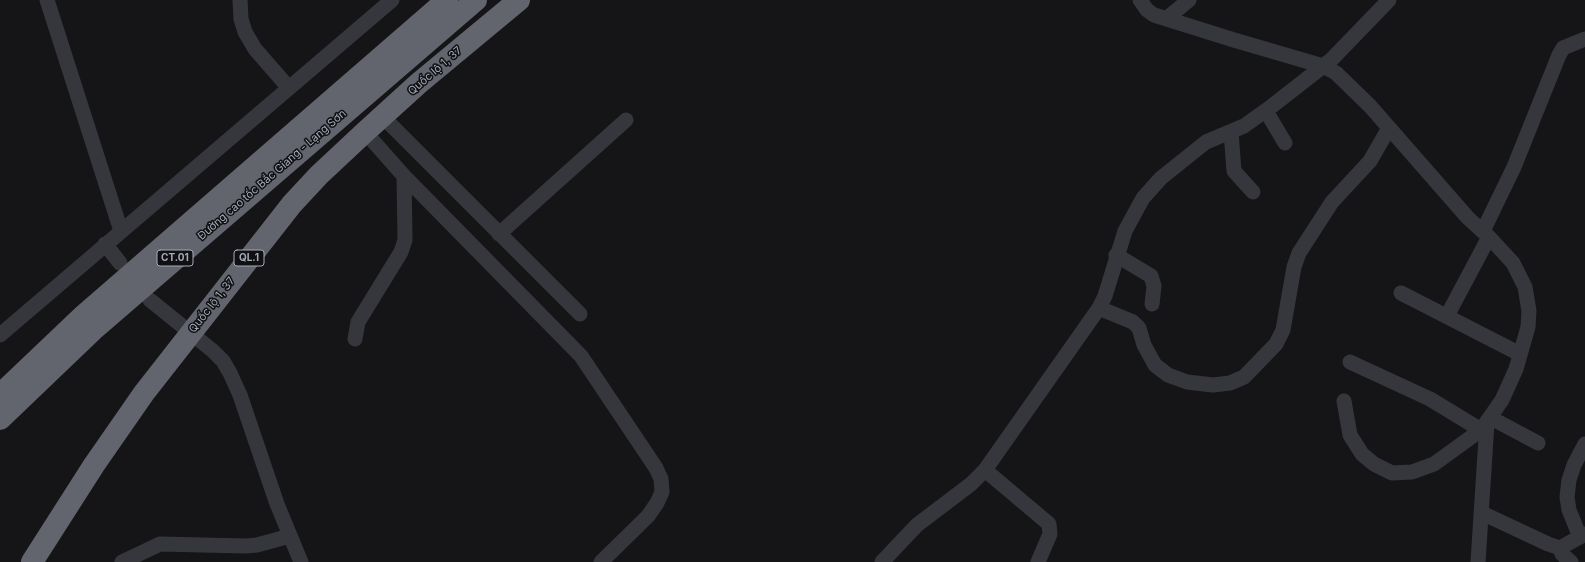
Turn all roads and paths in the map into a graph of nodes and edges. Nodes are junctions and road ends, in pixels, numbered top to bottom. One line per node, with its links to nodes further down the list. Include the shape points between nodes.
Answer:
1 (47, 0): 23 (street)
2 (240, 0): 13 (street, via 245,32)
3 (392, 0): 13 (street)
4 (446, 0): 40 (highway, Đường cao tốc Bắc Giang - Lạng Sơn / CT.01, via 90,310)
5 (476, 0): 42 (highway, Đường cao tốc Bắc Giang - Lạng Sơn / CT.01, via 93,330)
6 (519, 0): 15 (highway, Quốc lộ 1, 37 / QL.1, via 419,83)
7 (1140, 0): 10 (street, via 1147,10)
8 (1189, 0): 10 (street)
9 (1389, 0): 12 (street)
10 (1166, 18): 12 (street)
11 (1585, 39): 25 (street, via 1563,48 1558,55)
12 (1324, 66): 14 (street); 17 (street, via 1336,73)
13 (289, 88): 23 (street)
14 (1266, 110): 19 (street); 20 (street)
15 (383, 117): 18 (highway, Quốc lộ 1, 37 / QL.1); 24 (street)
16 (626, 120): 24 (street)
17 (1389, 128): 25 (street, via 1468,218); 32 (street, via 1370,161 1332,202 1303,246 1294,267 1283,330 1276,344 1244,377 1230,383 1213,385 1187,382 1168,375 1155,365 1144,345 1139,328 1133,322)
18 (365, 132): 21 (street); 35 (highway, Quốc lộ 1, 37 / QL.1, via 292,204)
19 (1232, 132): 22 (street, via 1234,171); 27 (street, via 1206,142 1160,178 1132,216)
20 (1285, 143)
21 (404, 176): 37 (street, via 405,240 401,252 358,322); 54 (street, via 581,356 656,468 661,479 662,492 657,503 648,516)
22 (1253, 192)
23 (121, 231): 26 (street)
24 (499, 234): 33 (street)
25 (1486, 234): 34 (street); 38 (street, via 1513,263 1526,287 1528,327)
26 (105, 244): 28 (street); 36 (street)
27 (1116, 255): 31 (street, via 1151,276 1154,286); 32 (street)
28 (120, 263)
29 (1401, 293): 34 (street)
30 (150, 300): 35 (street)
31 (1152, 304)
32 (1100, 308): 46 (street)
33 (580, 314)
34 (1447, 316): 38 (street)
35 (190, 333): 49 (street, via 224,361 230,373); 51 (highway, Quốc lộ 1, 37 / QL.1, via 94,465)
36 (0, 335)
37 (355, 339)
38 (1520, 354): 43 (street, via 1502,400)
39 (1350, 362): 43 (street)
40 (0, 395)
41 (1344, 401): 43 (street, via 1350,435 1362,454 1385,471 1392,473 1412,472 1434,464)
42 (0, 419)
43 (1486, 424): 44 (street); 47 (street)
44 (1538, 443)
45 (1585, 444): 48 (street, via 1574,465 1567,497 1569,510)
46 (985, 470): 55 (street, via 971,484 917,525); 56 (street, via 1048,524 1050,534)
47 (1482, 513): 50 (street); 57 (street)
48 (1582, 535): 50 (street)
49 (290, 536): 52 (street, via 246,546 160,544); 53 (street)
50 (1560, 548): 58 (street)
51 (32, 562)
52 (122, 562)
53 (301, 562)
54 (601, 562)
55 (882, 562)
56 (1038, 562)
57 (1478, 562)
58 (1570, 562)

